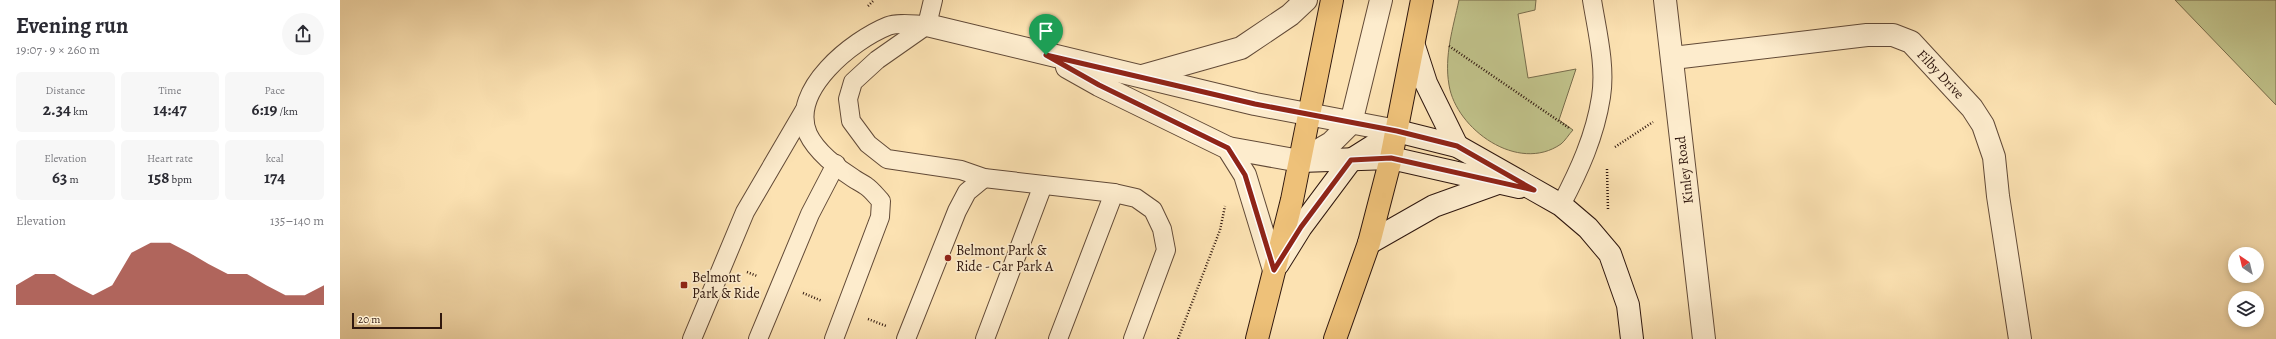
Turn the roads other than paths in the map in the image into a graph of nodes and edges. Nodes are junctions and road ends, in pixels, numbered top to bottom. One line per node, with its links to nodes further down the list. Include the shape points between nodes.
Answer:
1 (933, 0): 8 (lane)
2 (1306, 0): 12 (street, via 1290,15 1241,48)
3 (1332, 0): 14 (highway)
4 (1381, 0): 15 (street)
5 (1422, 0): 9 (highway)
6 (1592, 0): 28 (lane, via 1601,64 1601,96 1581,166)
7 (1665, 0): 11 (street, Kinley Road)
8 (927, 25): 10 (street); 13 (lane, via 889,26 860,41 834,61 818,81); 23 (lane, via 877,60 853,82 848,99 851,122 868,144 887,159 961,170)
9 (1414, 46): 16 (highway); 17 (street, via 1426,83)
10 (1046, 55): 12 (street); 18 (street, via 1099,85)
11 (1673, 58): 41 (street, Kinley Road); 42 (street, Filby Drive, via 1867,35 1894,36 1911,42 1972,108 1983,125 1994,157)
12 (1139, 76): 14 (street)
13 (804, 111): 22 (lane, via 808,133 819,150); 32 (lane, via 745,212)
14 (1310, 115): 15 (street); 21 (highway)
15 (1351, 124): 16 (street); 21 (street, via 1331,143)
16 (1397, 131): 17 (street); 19 (highway); 20 (street)
17 (1457, 146): 26 (street)
18 (1228, 148): 21 (street); 30 (street, via 1245,175)
19 (1391, 158): 20 (street); 24 (street); 29 (highway)
20 (1351, 160): 21 (street); 30 (street, via 1301,227)
21 (1300, 161): 30 (highway)
22 (836, 164): 33 (lane, via 810,214); 34 (lane, via 852,178 867,186 881,201 880,217)
23 (984, 178): 25 (lane); 31 (lane, via 967,192 957,211)
24 (1498, 183): 26 (street); 29 (street, via 1434,206)
25 (1043, 185): 27 (lane); 35 (lane)
26 (1534, 190): 28 (street)
27 (1114, 193): 36 (lane); 37 (lane, via 1136,198 1153,210 1162,229 1166,250)
28 (1560, 205): 40 (street, via 1588,228 1610,254 1628,305)
29 (1369, 243): 39 (highway)
30 (1274, 270): 38 (highway)
31 (907, 337)
32 (692, 339)
33 (758, 339)
34 (834, 339)
35 (985, 339)
36 (1058, 339)
37 (1133, 339)
38 (1257, 339)
39 (1335, 339)
40 (1632, 339)
41 (1704, 339)
42 (2020, 339)

